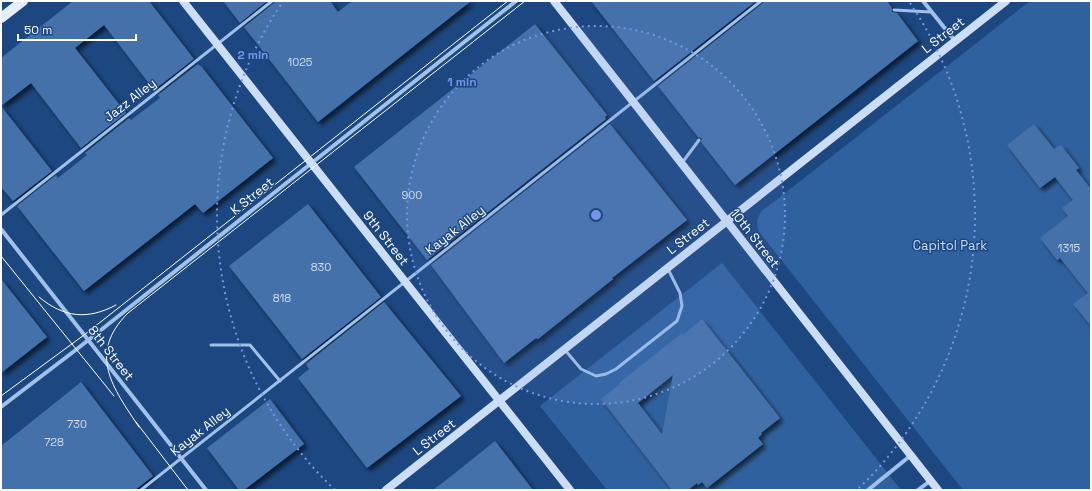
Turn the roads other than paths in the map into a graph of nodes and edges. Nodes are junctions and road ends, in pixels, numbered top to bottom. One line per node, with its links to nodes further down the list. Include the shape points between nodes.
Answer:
1 (23, 1): 11 (main road)
2 (183, 1): 13 (street, 9th Street)
3 (272, 1): 13 (lane, Jazz Alley)
4 (516, 1): 16 (street, K Street)
5 (554, 1): 14 (street, 10th Street)
6 (762, 1): 14 (lane, Kayak Alley)
7 (923, 1): 10 (street)
8 (1006, 1): 12 (street, L Street)
9 (894, 10): 10 (lane)
10 (931, 12): 12 (street)
11 (2, 16)
12 (955, 41): 19 (street, L Street)
13 (218, 44): 16 (street, 9th Street); 18 (lane, Jazz Alley)
14 (632, 102): 17 (street, 10th Street); 22 (lane, Kayak Alley)
15 (699, 140): 17 (lane)
16 (311, 162): 22 (street, 9th Street); 23 (street, K Street)
17 (681, 164): 19 (street, 10th Street)
18 (1, 215)
19 (727, 221): 21 (street, L Street); 29 (street, 10th Street)
20 (1, 229): 23 (street, 8th Street)
21 (667, 268): 25 (street, L Street); 25 (lane, via 680,293 682,306 677,321 616,369 596,376 581,369)
22 (406, 282): 26 (lane, Kayak Alley); 27 (street, 9th Street)
23 (88, 340): 28 (street, K Street); 30 (street, 8th Street)
24 (211, 345): 26 (lane, via 250,345)
25 (564, 349): 27 (street, L Street)
26 (280, 380): 30 (lane, Kayak Alley)
27 (500, 400): 34 (street, L Street); 35 (street, 9th Street)
28 (1, 407)
29 (910, 456): 31 (street, 10th Street); 36 (street)
30 (181, 458): 32 (lane, Kayak Alley); 33 (street, 8th Street)
31 (930, 481): 37 (street); 38 (street, 10th Street)
32 (141, 490)
33 (206, 490)
34 (386, 490)
35 (570, 490)
36 (868, 490)
37 (918, 490)
38 (938, 490)

